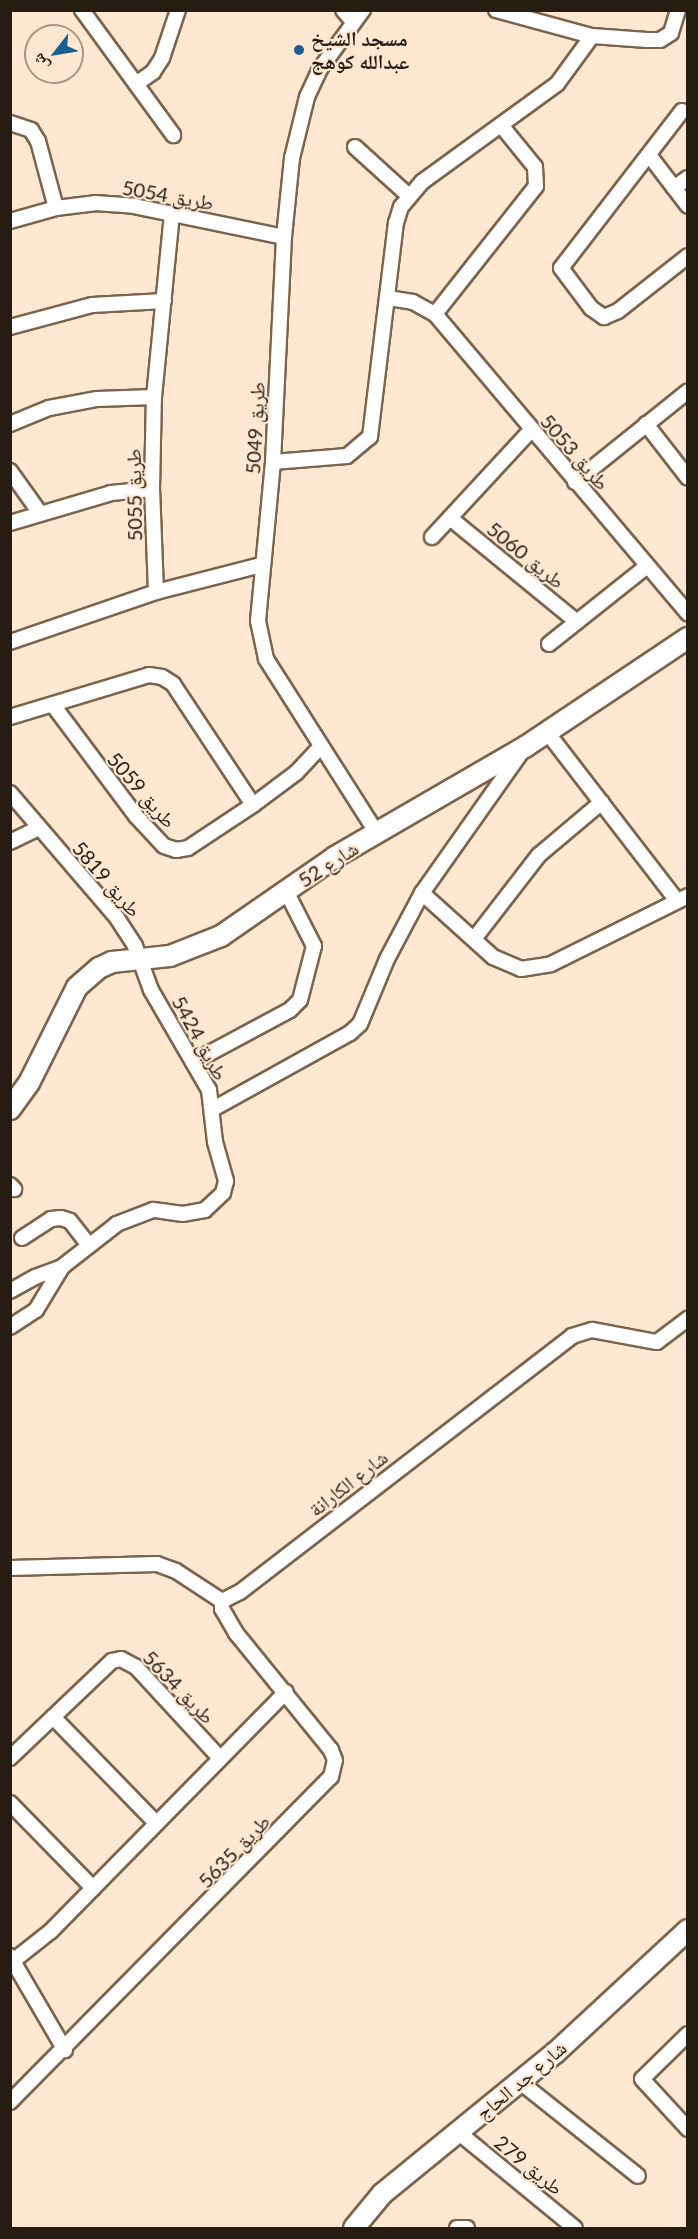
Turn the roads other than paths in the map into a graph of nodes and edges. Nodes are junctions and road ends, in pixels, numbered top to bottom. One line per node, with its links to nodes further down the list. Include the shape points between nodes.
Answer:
1 (82, 10): 9 (street)
2 (178, 10): 9 (street, via 162,58 153,72)
3 (343, 10): 7 (street)
4 (363, 10): 7 (street, طريق 5049)
5 (496, 10): 8 (street)
6 (678, 10): 8 (street, via 671,33 660,40)
7 (353, 22): 23 (street, طريق 5049, via 320,69 307,97 291,158)
8 (592, 36): 12 (street, via 557,84)
9 (136, 84): 13 (street)
10 (682, 111): 15 (street)
11 (10, 123): 20 (street, via 31,130 38,141)
12 (501, 125): 18 (street); 27 (street, via 535,167 536,186)
13 (173, 135)
14 (354, 147): 18 (street)
15 (649, 155): 17 (street); 24 (street, via 563,262 562,273 597,314 612,316)
16 (687, 178): 17 (street)
17 (674, 188): 19 (street)
18 (408, 195): 25 (street, via 396,223)
19 (687, 206)
20 (56, 208): 21 (street, طريق 5054, via 95,203); 22 (street, طريق 5054)
21 (172, 214): 23 (street, طريق 5054); 26 (street, طريق 5055)
22 (10, 221)
23 (284, 237): 34 (street, طريق 5049)
24 (687, 256)
25 (388, 298): 27 (street, طريق 5053, via 413,302); 34 (street, via 370,437 347,456)
26 (164, 301): 28 (street, via 92,305); 30 (street, طريق 5055)
27 (435, 314): 33 (street, طريق 5053)
28 (10, 327)
29 (687, 391): 32 (street)
30 (154, 397): 31 (street, via 96,399 49,408); 38 (street, طريق 5055)
31 (10, 424)
32 (646, 424): 36 (street); 37 (street)
33 (531, 430): 37 (street, طريق 5053); 40 (street)
34 (273, 462): 43 (street, طريق 5049)
35 (10, 471): 39 (street)
36 (687, 478)
37 (575, 482): 44 (street, طريق 5053)
38 (152, 489): 39 (street, via 111,493); 45 (street, طريق 5055)
39 (40, 513): 41 (street)
40 (450, 518): 42 (street); 47 (street, طريق 5060)
41 (10, 523)
42 (432, 537)
43 (261, 565): 45 (street); 54 (street, طريق 5049, via 261,648)
44 (647, 566): 46 (street, طريق 5053); 47 (street)
45 (156, 592): 49 (street)
46 (687, 613)
47 (577, 622): 50 (street)
48 (687, 638): 53 (street, شارع 52)
49 (10, 642)
50 (549, 644)
51 (53, 705): 52 (street); 58 (street, via 149,675 162,677 173,684); 58 (street, طريق 5059, via 96,767 164,846 188,848)
52 (10, 717)
53 (547, 732): 55 (street, شارع 52); 57 (street)
54 (321, 746): 58 (street, طريق 5059, via 296,773); 60 (street, طريق 5049)
55 (525, 747): 60 (street, شارع 52); 63 (street)
56 (10, 793): 59 (street, طريق 5819)
57 (602, 802): 64 (street); 65 (street, via 539,855)
58 (252, 805)
59 (38, 829): 61 (street); 66 (street, طريق 5819, via 117,918)
60 (377, 832): 62 (street, شارع 52)
61 (10, 842)
62 (286, 891): 66 (street, شارع 52, via 221,936 170,956); 67 (street, via 314,946 300,1000 290,1010)
63 (422, 893): 65 (street); 69 (street, via 387,959 360,1024 350,1034)
64 (682, 898): 65 (street, via 536,969 506,965)
65 (474, 939)
66 (140, 959): 67 (street, طريق 5424, via 151,990); 68 (street, شارع 52, via 99,968 77,987 29,1083)
67 (193, 1062): 69 (street, طريق 5424, via 209,1090)
68 (10, 1108)
69 (213, 1109): 71 (street, طريق 5424, via 213,1132 226,1181 215,1203 194,1213 140,1213)
70 (22, 1238): 71 (street, via 51,1219 61,1218 70,1221)
71 (88, 1244): 72 (street, طريق 5424)
72 (62, 1267): 73 (street, via 35,1276); 75 (street, طريق 5424, via 36,1310)
73 (10, 1291)
74 (687, 1319): 77 (street, شارع الكارانة, via 657,1342 592,1330 572,1336 240,1592)
75 (10, 1327)
76 (10, 1568): 77 (street, via 157,1564 176,1571)
77 (222, 1601): 78 (street, طريق 5635, via 222,1610 236,1633)
78 (286, 1692): 81 (street); 88 (street, طريق 5635, via 331,1750 331,1777)
79 (54, 1717): 80 (street, طريق 5634); 81 (street, طريق 5634, via 112,1661 121,1659 136,1667); 83 (street)
80 (10, 1758)
81 (220, 1758): 83 (street)
82 (10, 1803): 84 (street)
83 (156, 1823): 84 (street)
84 (93, 1888): 86 (street, via 42,1939)
85 (687, 1930): 89 (street, شارع جد الحاج, via 555,2054)
86 (12, 1958): 88 (street)
87 (687, 2034): 91 (street, via 642,2079)
88 (65, 2050): 90 (street, طريق 5635)
89 (519, 2081): 92 (street, شارع جد الحاج); 93 (street)
90 (10, 2102)
91 (687, 2129)
92 (458, 2132): 94 (street, شارع جد الحاج, via 382,2194); 97 (street, طريق 279)
93 (638, 2176)
94 (354, 2229)
95 (457, 2229): 96 (street)
96 (467, 2229)
97 (576, 2229)

